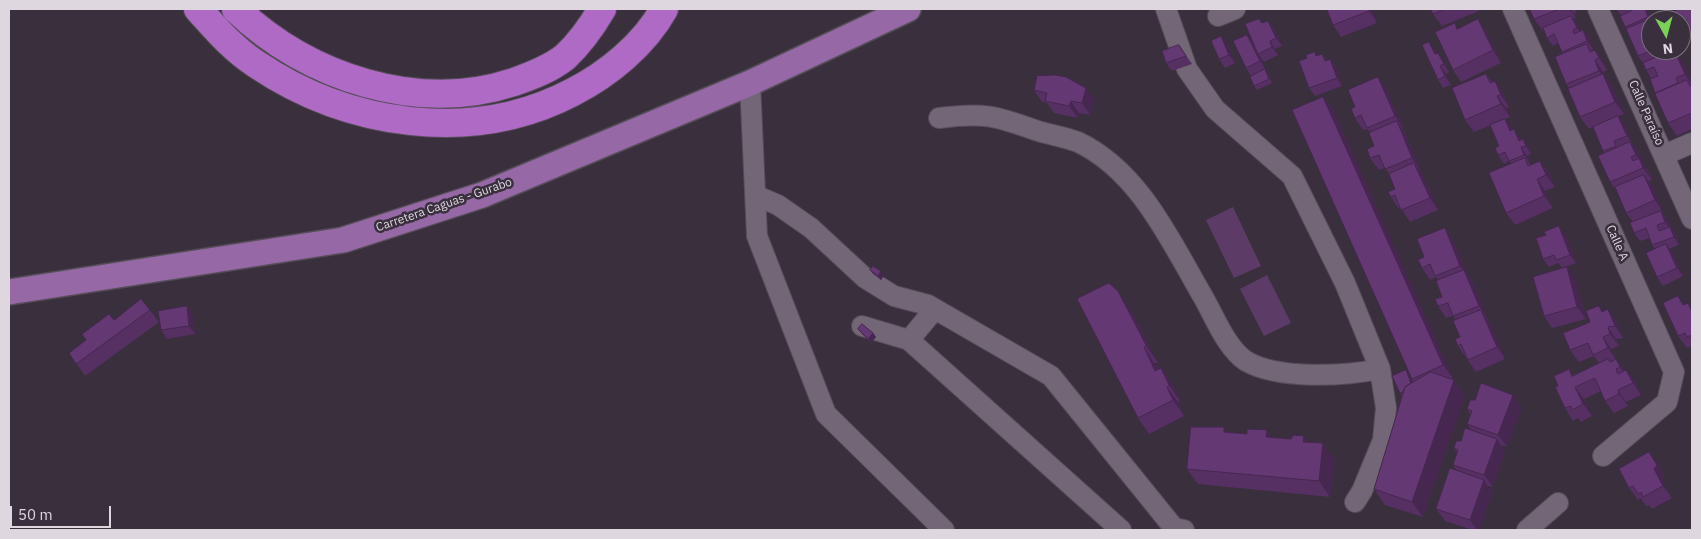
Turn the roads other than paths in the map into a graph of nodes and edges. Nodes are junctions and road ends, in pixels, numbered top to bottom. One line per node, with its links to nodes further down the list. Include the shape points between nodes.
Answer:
1 (198, 9): 4 (highway, via 223,37 255,64 295,86 329,102 367,113 427,123 501,117 563,98 609,70 630,51)
2 (236, 9): 3 (highway, via 290,51 322,68 386,89 419,92 478,90 531,76 564,57 580,41)
3 (602, 9)
4 (664, 9)
5 (908, 9): 9 (main road, Carretera Caguas - Gurabo)
6 (1166, 9): 19 (street, via 1187,69 1216,109 1292,176 1345,282)
7 (1513, 9): 20 (street, Calle A, via 1674,372 1667,402)
8 (1598, 9): 12 (street, Calle Paraíso)
9 (750, 83): 13 (street); 15 (main road, Carretera Caguas - Gurabo, via 482,195 343,240)
10 (939, 118): 19 (street, via 971,114 1004,118 1076,141 1105,159 1138,193 1162,225 1230,343 1246,360 1270,369 1315,375 1357,374)
11 (1692, 143): 12 (street)
12 (1664, 155): 14 (street, Calle Paraíso)
13 (757, 196): 16 (street, via 778,205 811,228 865,278 894,296); 23 (street, via 757,236 826,414)
14 (1692, 219)
15 (9, 292)
16 (935, 310): 18 (street); 25 (street, via 1052,376 1174,528)
17 (862, 326): 18 (street)
18 (909, 340): 24 (street)
19 (1380, 369): 21 (street, via 1386,408 1383,440)
20 (1603, 456)
21 (1355, 502)
22 (1558, 503): 26 (street)
23 (944, 530)
24 (1121, 530)
25 (1184, 530)
26 (1527, 530)

